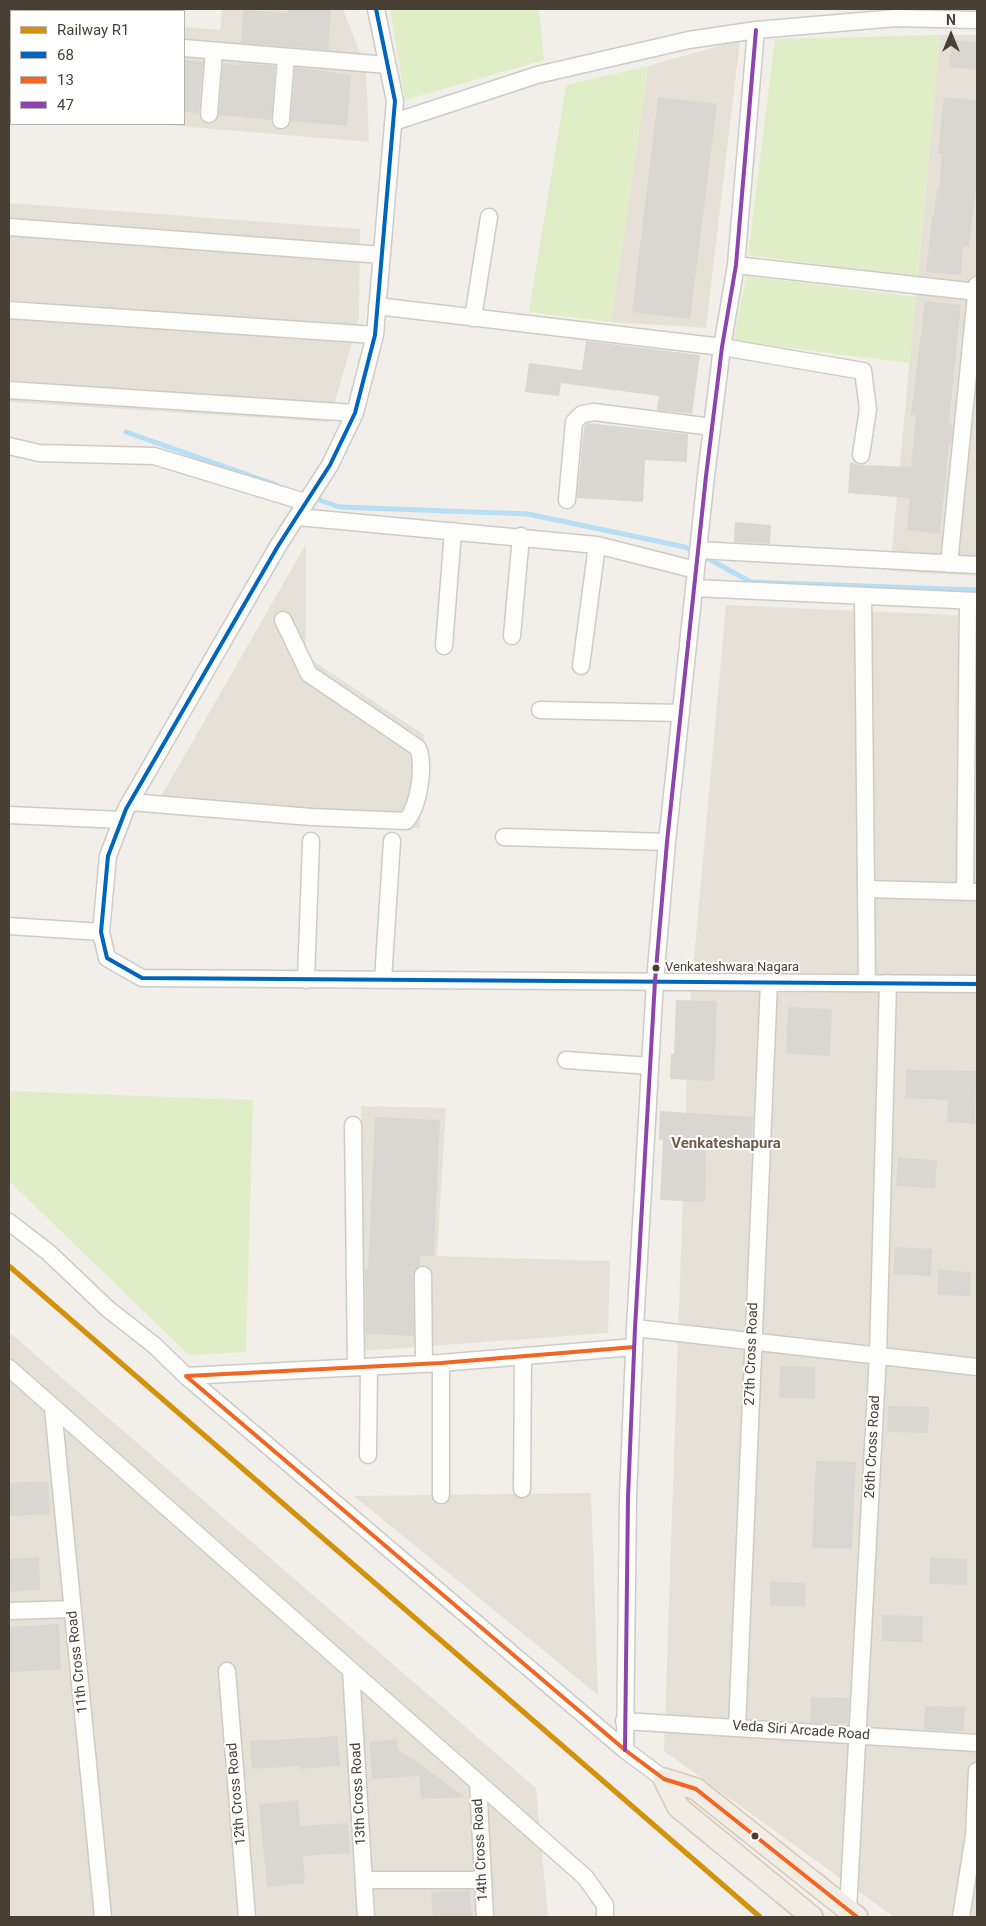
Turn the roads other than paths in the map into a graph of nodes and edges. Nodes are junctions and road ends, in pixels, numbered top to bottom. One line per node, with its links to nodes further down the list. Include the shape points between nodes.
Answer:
1 (376, 9): 7 (street)
2 (977, 20): 3 (street, via 896,18)
3 (756, 30): 10 (street, via 690,40 537,74); 14 (street)
4 (185, 48): 5 (street)
5 (214, 51): 6 (street); 8 (street)
6 (286, 56): 7 (street); 9 (street)
7 (388, 65): 10 (street, via 395,101)
8 (208, 114)
9 (281, 120)
10 (394, 122): 13 (street)
11 (489, 217): 19 (street)
12 (9, 227): 13 (street)
13 (382, 255): 17 (street)
14 (736, 265): 16 (street); 21 (street)
15 (977, 285): 16 (street)
16 (977, 292): 34 (street)
17 (378, 306): 19 (street); 20 (street)
18 (9, 310): 20 (street)
19 (473, 318): 21 (street)
20 (375, 334): 23 (street)
21 (722, 347): 24 (street); 26 (street, via 863,371 868,409)
22 (9, 390): 23 (street)
23 (354, 413): 27 (street, via 330,465)
24 (712, 427): 28 (street, via 594,412 582,414 574,422); 33 (street)
25 (9, 446): 27 (street, via 39,453 154,456)
26 (861, 455)
27 (308, 497): 29 (street)
28 (567, 500)
29 (298, 517): 30 (street); 45 (street, via 273,554)
30 (453, 531): 31 (street); 41 (street)
31 (520, 536): 32 (street); 40 (street)
32 (597, 545): 33 (street); 42 (street)
33 (697, 558): 34 (street); 36 (street)
34 (949, 564): 35 (street)
35 (977, 565)
36 (694, 588): 37 (street); 44 (street)
37 (863, 597): 38 (street); 52 (street)
38 (973, 601): 53 (street)
39 (283, 620): 45 (street, via 309,674 418,748 422,760 414,812 406,821 391,822)
40 (512, 636)
41 (444, 646)
42 (581, 666)
43 (540, 710): 44 (street)
44 (681, 713): 51 (street)
45 (130, 802): 47 (street)
46 (9, 815): 47 (street)
47 (122, 820): 55 (street, via 108,856)
48 (504, 837): 51 (street)
49 (311, 841): 56 (street)
50 (392, 841): 57 (street)
51 (667, 842): 58 (street)
52 (866, 889): 53 (street); 60 (street)
53 (971, 892)
54 (9, 926): 55 (street)
55 (101, 932): 56 (street, via 107,958 142,978)
56 (306, 980): 57 (street)
57 (383, 980): 58 (street)
58 (655, 980): 59 (street); 64 (street)
59 (768, 982): 60 (street); 69 (street, 27th Cross Road)
60 (867, 983): 61 (street)
61 (888, 983): 62 (street); 71 (street, 26th Cross Road)
62 (977, 984)
63 (566, 1060): 64 (street)
64 (650, 1066): 68 (street)
65 (353, 1125): 75 (street)
66 (9, 1222): 78 (street, via 48,1252 108,1309 154,1344)
67 (422, 1275): 74 (street)
68 (635, 1328): 69 (street); 70 (street)
69 (752, 1341): 71 (street); 88 (street, 27th Cross Road)
70 (634, 1347): 72 (street); 87 (street)
71 (878, 1354): 76 (street); 89 (street, 26th Cross Road)
72 (524, 1358): 73 (street); 81 (street)
73 (441, 1363): 74 (street); 82 (street)
74 (424, 1364): 75 (street)
75 (363, 1367): 78 (street); 80 (street)
76 (977, 1367)
77 (9, 1368): 79 (street)
78 (186, 1376): 91 (street)
79 (53, 1408): 83 (street, 11th Cross Road); 85 (street)
80 (368, 1455)
81 (522, 1489)
82 (441, 1495)
83 (72, 1608): 84 (street); 99 (street, 11th Cross Road)
84 (9, 1611)
85 (351, 1670): 94 (street); 96 (street, 13th Cross Road)
86 (227, 1671): 100 (street, 12th Cross Road)
87 (624, 1721): 88 (street, Veda Siri Arcade Road); 91 (street)
88 (737, 1727): 89 (street, Veda Siri Arcade Road)
89 (859, 1735): 90 (street, Veda Siri Arcade Road); 98 (street, 26th Cross Road)
90 (977, 1743)
91 (625, 1750): 93 (street)
92 (977, 1771): 95 (street)
93 (664, 1779): 98 (main road, via 696,1789); 104 (main road, via 678,1807)
94 (478, 1782): 97 (street, 14th Cross Road); 103 (street, via 585,1877 605,1905)
95 (975, 1836): 105 (street)
96 (364, 1880): 97 (street); 101 (street, 13th Cross Road)
97 (483, 1880): 102 (street, 14th Cross Road)
98 (853, 1914)
99 (103, 1917)
100 (247, 1917)
101 (366, 1917)
102 (485, 1917)
103 (605, 1917)
104 (812, 1917)
105 (961, 1917)

